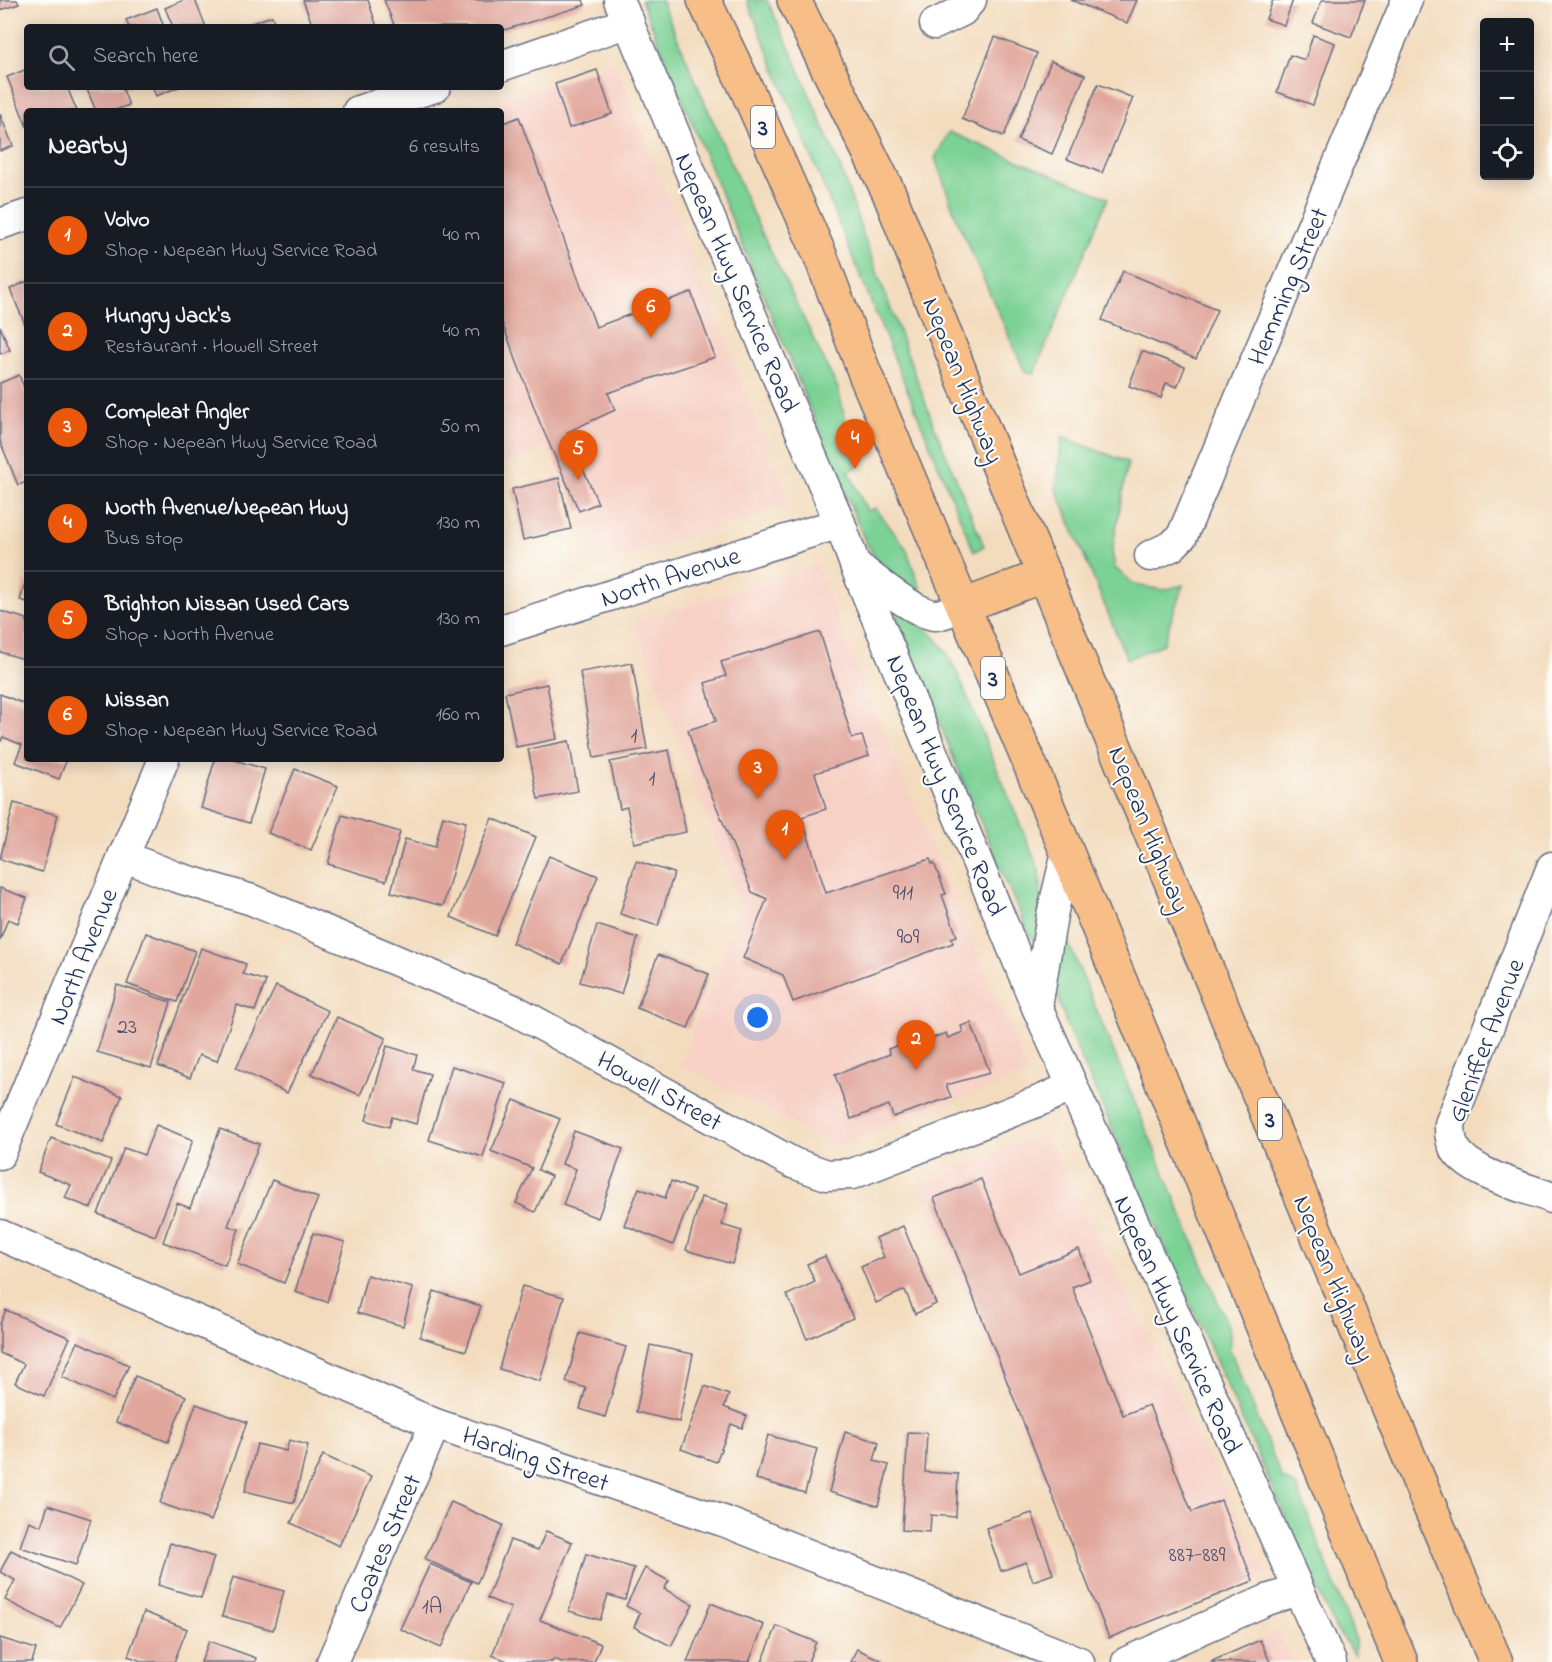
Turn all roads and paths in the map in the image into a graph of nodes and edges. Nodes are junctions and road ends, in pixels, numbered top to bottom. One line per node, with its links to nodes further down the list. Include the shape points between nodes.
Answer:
1 (704, 0): 16 (highway, 3, via 820,255 865,374)
2 (794, 0): 15 (highway, Nepean Highway / 3, via 889,193)
3 (971, 0): 6 (street, via 962,11)
4 (1407, 0): 13 (street, Hemming Street, via 1182,536 1172,546)
5 (624, 11): 7 (street); 12 (street, Nepean Hwy Service Road)
6 (935, 24)
7 (504, 65)
8 (425, 90): 9 (street)
9 (368, 108)
10 (24, 216): 11 (street)
11 (0, 224)
12 (840, 523): 14 (street, Nepean Hwy Service Road); 17 (street, North Avenue)
13 (1150, 556)
14 (855, 565): 16 (street, via 925,613 937,615); 22 (street, Nepean Hwy Service Road)
15 (1045, 574): 16 (highway); 35 (highway, Nepean Highway / 3)
16 (963, 606): 20 (highway, 3)
17 (504, 629)
18 (163, 762): 19 (street, North Avenue)
19 (127, 847): 23 (street, Howell Street, via 184,861 252,900 514,1010 793,1163 827,1175 852,1174); 24 (street, North Avenue)
20 (1067, 852): 22 (street); 34 (highway, 3)
21 (1552, 867): 25 (street, Gleniffer Avenue, via 1451,1118 1450,1134 1454,1147 1484,1172)
22 (1037, 1007): 23 (street, Nepean Hwy Service Road)
23 (1072, 1086): 28 (street, Nepean Hwy Service Road)
24 (0, 1154)
25 (1552, 1198)
26 (0, 1235): 27 (street, Harding Street)
27 (435, 1424): 30 (street, Coates Street); 31 (street, Harding Street, via 726,1522)
28 (1298, 1590): 29 (street, Nepean Hwy Service Road); 32 (street)
29 (1326, 1652): 33 (street, Nepean Hwy Service Road)
30 (332, 1662)
31 (1079, 1662)
32 (1127, 1662)
33 (1344, 1662)
34 (1401, 1662)
35 (1496, 1662)

